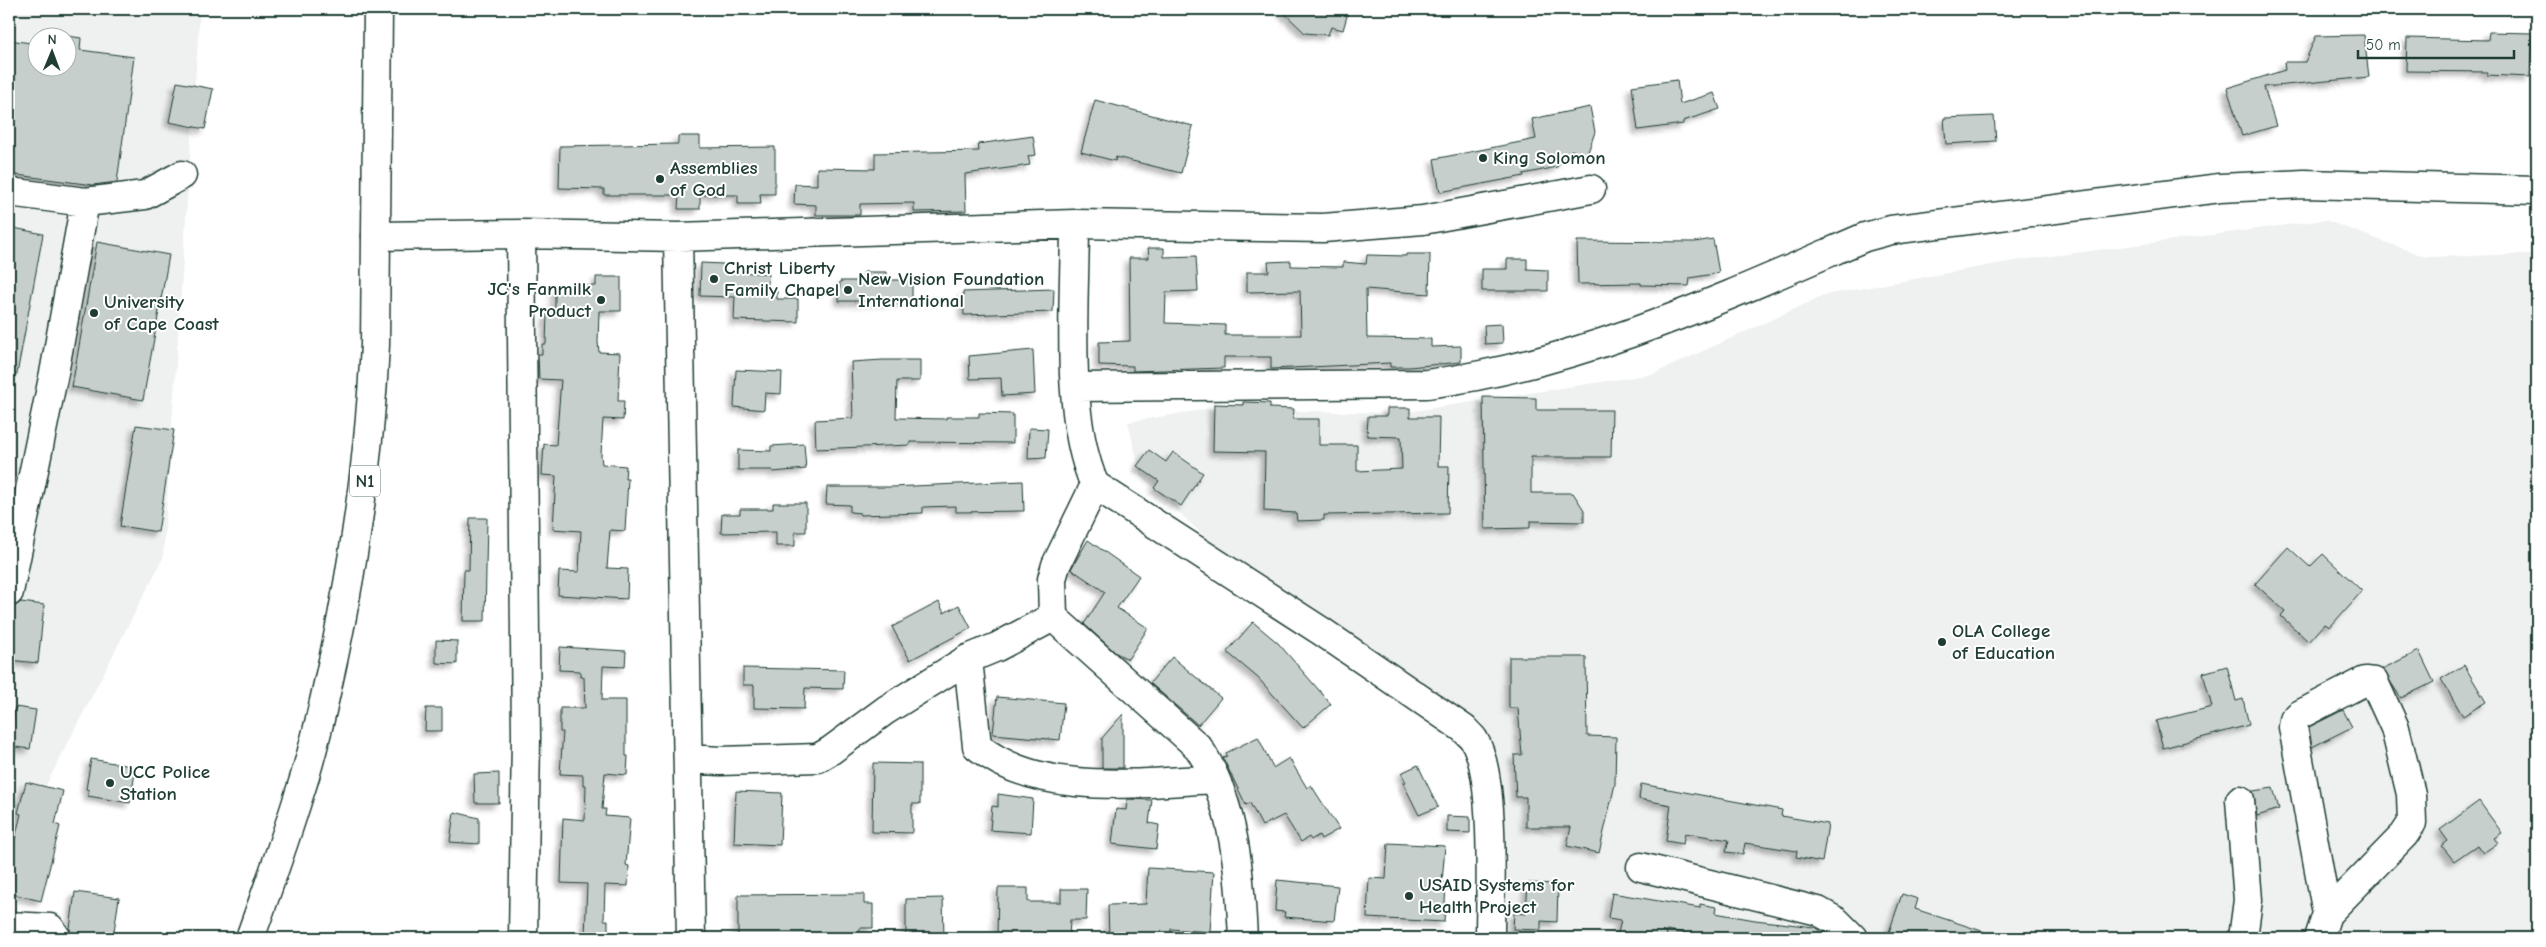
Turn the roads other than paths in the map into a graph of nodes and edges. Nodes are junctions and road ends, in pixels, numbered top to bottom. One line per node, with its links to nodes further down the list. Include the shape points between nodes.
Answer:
1 (378, 9): 9 (main road, N1)
2 (182, 176): 6 (main road, via 145,194)
3 (1590, 189): 7 (main road, via 1423,220 1333,227)
4 (2537, 190): 11 (main road, via 2304,184 2220,188 1899,229 1865,237 1663,322 1554,358 1479,377 1427,384)
5 (9, 192): 6 (main road)
6 (84, 202): 13 (main road, via 55,368)
7 (1075, 224): 10 (main road); 11 (main road)
8 (521, 234): 9 (main road); 10 (main road); 24 (main road, via 526,737)
9 (376, 236): 23 (main road, N1, via 373,399 350,578 300,794)
10 (678, 237): 16 (main road)
11 (1074, 387): 12 (main road, via 1087,468)
12 (1095, 485): 14 (main road, via 1056,565 1052,579); 27 (main road, via 1464,729 1481,757 1488,804)
13 (9, 592)
14 (1053, 617): 15 (main road); 17 (main road, via 1198,747)
15 (968, 658): 16 (main road, via 818,758); 17 (main road, via 977,746 989,756 1013,767 1072,781 1133,784)
16 (688, 760): 25 (main road)
17 (1215, 779): 26 (main road, via 1223,801 1241,890)
18 (2240, 800): 29 (main road, via 2248,900)
19 (1642, 867): 28 (main road, via 1818,911 1836,921)
20 (9, 926): 22 (main road, via 50,928)
21 (2323, 926): 21 (main road, via 2412,823 2411,794 2395,728 2374,682 2365,680 2294,720)
22 (57, 938)
23 (250, 938)
24 (523, 938)
25 (690, 938)
26 (1243, 938)
27 (1490, 938)
28 (1853, 938)
29 (2243, 938)

